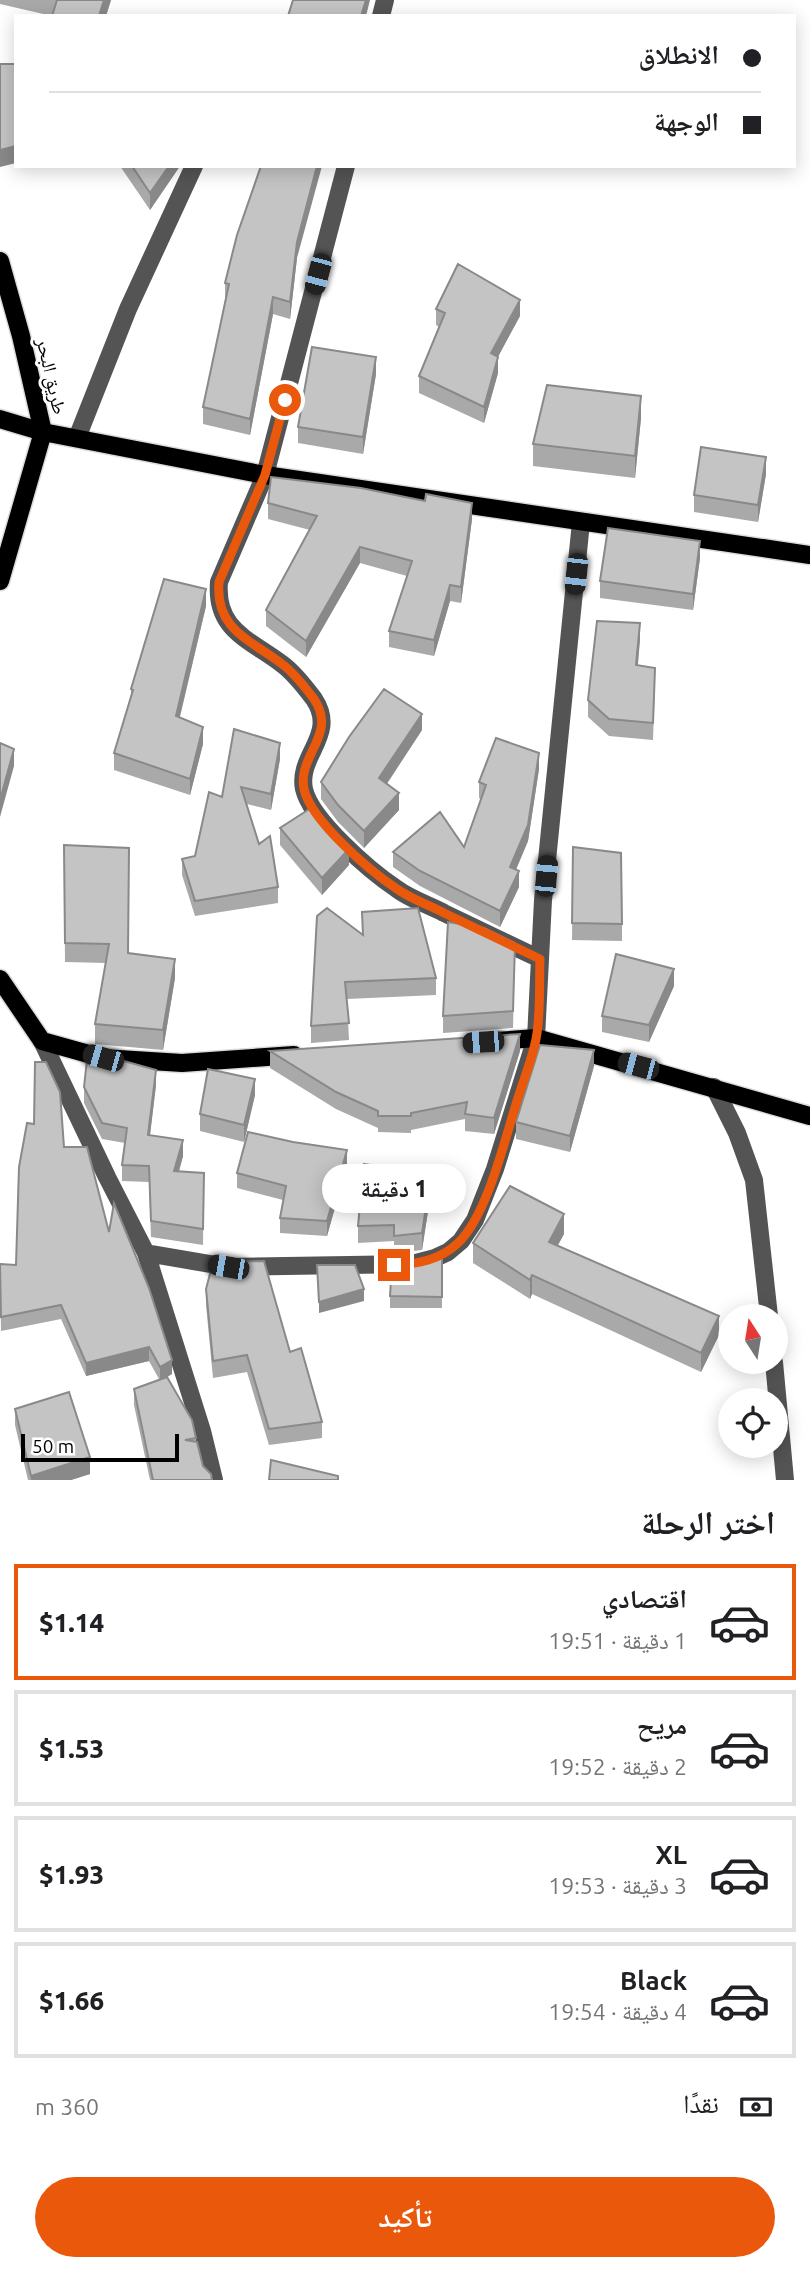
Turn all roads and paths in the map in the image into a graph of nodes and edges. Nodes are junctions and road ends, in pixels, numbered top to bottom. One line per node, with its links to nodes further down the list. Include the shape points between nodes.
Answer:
1 (193, 168): 6 (street, via 128,309)
2 (345, 168): 7 (street)
3 (0, 261): 5 (main road, طريق البحر)
4 (0, 419): 5 (main road)
5 (43, 432): 6 (main road); 10 (main road, طريق البحر)
6 (77, 438): 7 (main road)
7 (265, 475): 8 (main road); 11 (street, via 219,582 218,598 228,625 285,666 319,708 320,737 305,769 303,786 308,802 342,843 398,891)
8 (581, 522): 9 (main road); 11 (street)
9 (810, 555)
10 (0, 581)
11 (540, 959): 13 (street)
12 (0, 979): 14 (main road)
13 (536, 1038): 15 (main road); 17 (main road); 19 (street, via 475,1220 448,1251 412,1264 228,1267)
14 (43, 1041): 16 (main road, via 103,1058 181,1063); 19 (street)
15 (483, 1042)
16 (309, 1054)
17 (714, 1087): 18 (main road); 20 (street, via 754,1181)
18 (810, 1116)
19 (146, 1253): 22 (street)
20 (768, 1304)
21 (775, 1374): 23 (street)
22 (214, 1480)
23 (785, 1480)

